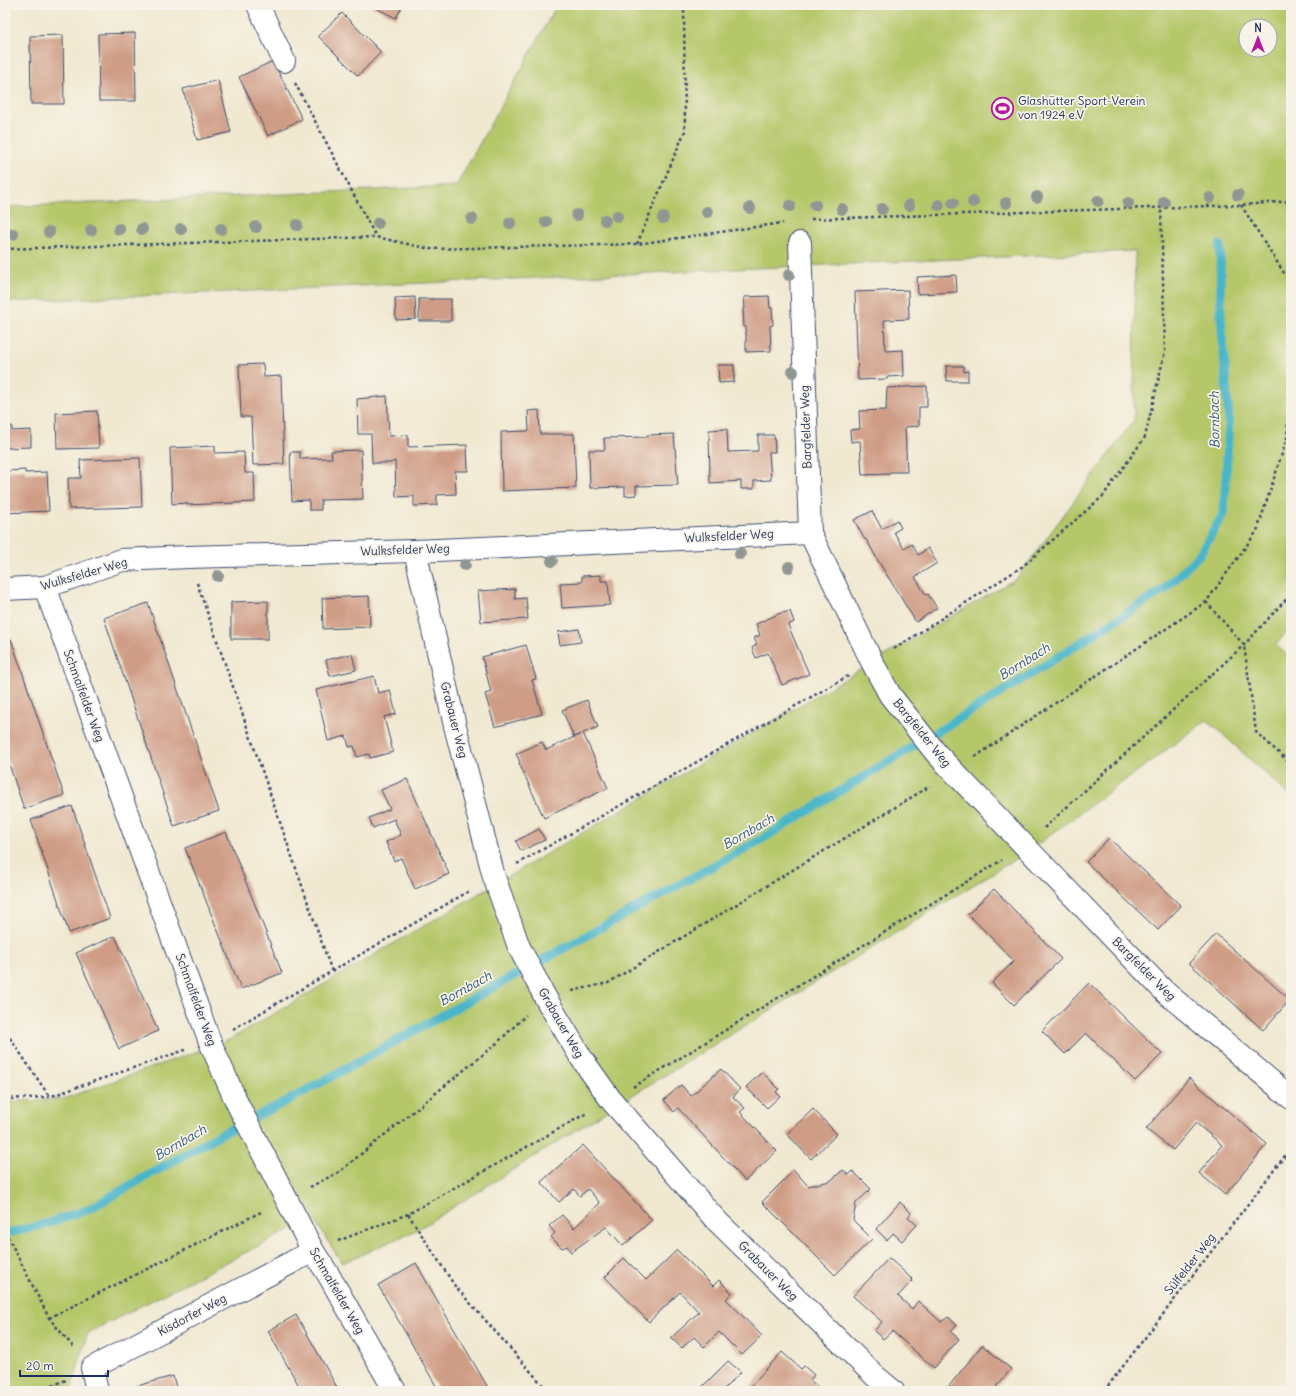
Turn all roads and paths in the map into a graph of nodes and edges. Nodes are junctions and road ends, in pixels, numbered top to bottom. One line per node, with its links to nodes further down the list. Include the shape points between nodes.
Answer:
1 (258, 5): 3 (street)
2 (684, 5): 10 (path, via 685,131)
3 (284, 62): 8 (path)
4 (1291, 201): 5 (path)
5 (1241, 206): 6 (path); 12 (path)
6 (1161, 208): 9 (path, via 807,219); 22 (path, via 1164,351 1145,437 1103,496 1023,566)
7 (784, 223): 10 (path)
8 (376, 237): 10 (path, via 430,249); 11 (path)
9 (800, 243): 14 (street, Bargfelder Weg)
10 (637, 244)
11 (5, 249)
12 (1291, 284)
13 (1291, 366): 20 (path, via 1287,438 1257,531)
14 (810, 532): 15 (street, Wulksfelder Weg); 22 (street, Bargfelder Weg)
15 (415, 551): 16 (street, Wulksfelder Weg); 26 (street, Grabauer Weg, via 455,726)
16 (188, 556): 17 (street, Wulksfelder Weg, via 122,560); 27 (path)
17 (45, 587): 18 (street, Wulksfelder Weg); 30 (street, Schmalfelder Weg)
18 (5, 589)
19 (1291, 594): 21 (path)
20 (1206, 602): 21 (path); 24 (path)
21 (1244, 645): 23 (path, via 1256,732); 25 (path)
22 (872, 662): 24 (street, Bargfelder Weg, via 890,695); 26 (path)
23 (1291, 764)
24 (953, 772): 25 (street, Bargfelder Weg); 28 (path, via 608,982)
25 (1024, 846): 32 (street, Bargfelder Weg, via 1165,992); 34 (path)
26 (494, 877): 27 (path); 28 (street, Grabauer Weg, via 519,947)
27 (332, 972): 30 (path)
28 (541, 989): 34 (street, Grabauer Weg, via 582,1059); 36 (path, via 496,1044 339,1172)
29 (5, 1027): 31 (path)
30 (210, 1042): 31 (path); 36 (street, Schmalfelder Weg, via 237,1104)
31 (49, 1097): 33 (path)
32 (1291, 1098)
33 (5, 1099)
34 (611, 1100): 37 (path); 46 (street, Grabauer Weg, via 715,1219)
35 (1291, 1148): 47 (path, Sülfelder Weg)
36 (286, 1199): 39 (street, Schmalfelder Weg); 40 (path)
37 (408, 1214): 39 (path); 45 (path, via 455,1286)
38 (5, 1231): 40 (path)
39 (313, 1251): 41 (street, Kisdorfer Weg); 44 (street, Schmalfelder Weg)
40 (48, 1318): 41 (path)
41 (92, 1368): 42 (path); 43 (street)
42 (41, 1391)
43 (97, 1391)
44 (395, 1391)
45 (548, 1391)
46 (893, 1391)
47 (1104, 1391)

